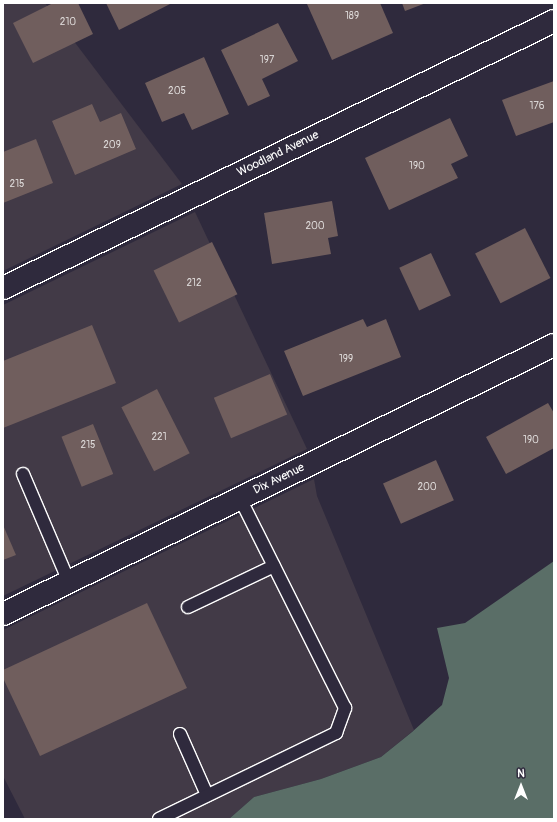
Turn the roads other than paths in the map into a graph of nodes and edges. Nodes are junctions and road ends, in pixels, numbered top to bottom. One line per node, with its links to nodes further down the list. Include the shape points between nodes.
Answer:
1 (554, 21): 2 (street, Woodland Avenue)
2 (3, 288)
3 (554, 345): 5 (street, Dix Avenue)
4 (23, 474): 7 (lane)
5 (240, 498): 6 (lane); 7 (street, Dix Avenue)
6 (274, 566): 8 (lane); 11 (lane, via 345,708 336,733)
7 (70, 582): 9 (street, Dix Avenue)
8 (188, 607)
9 (3, 614)
10 (180, 734): 11 (lane)
11 (207, 796): 12 (lane)
12 (159, 819)

